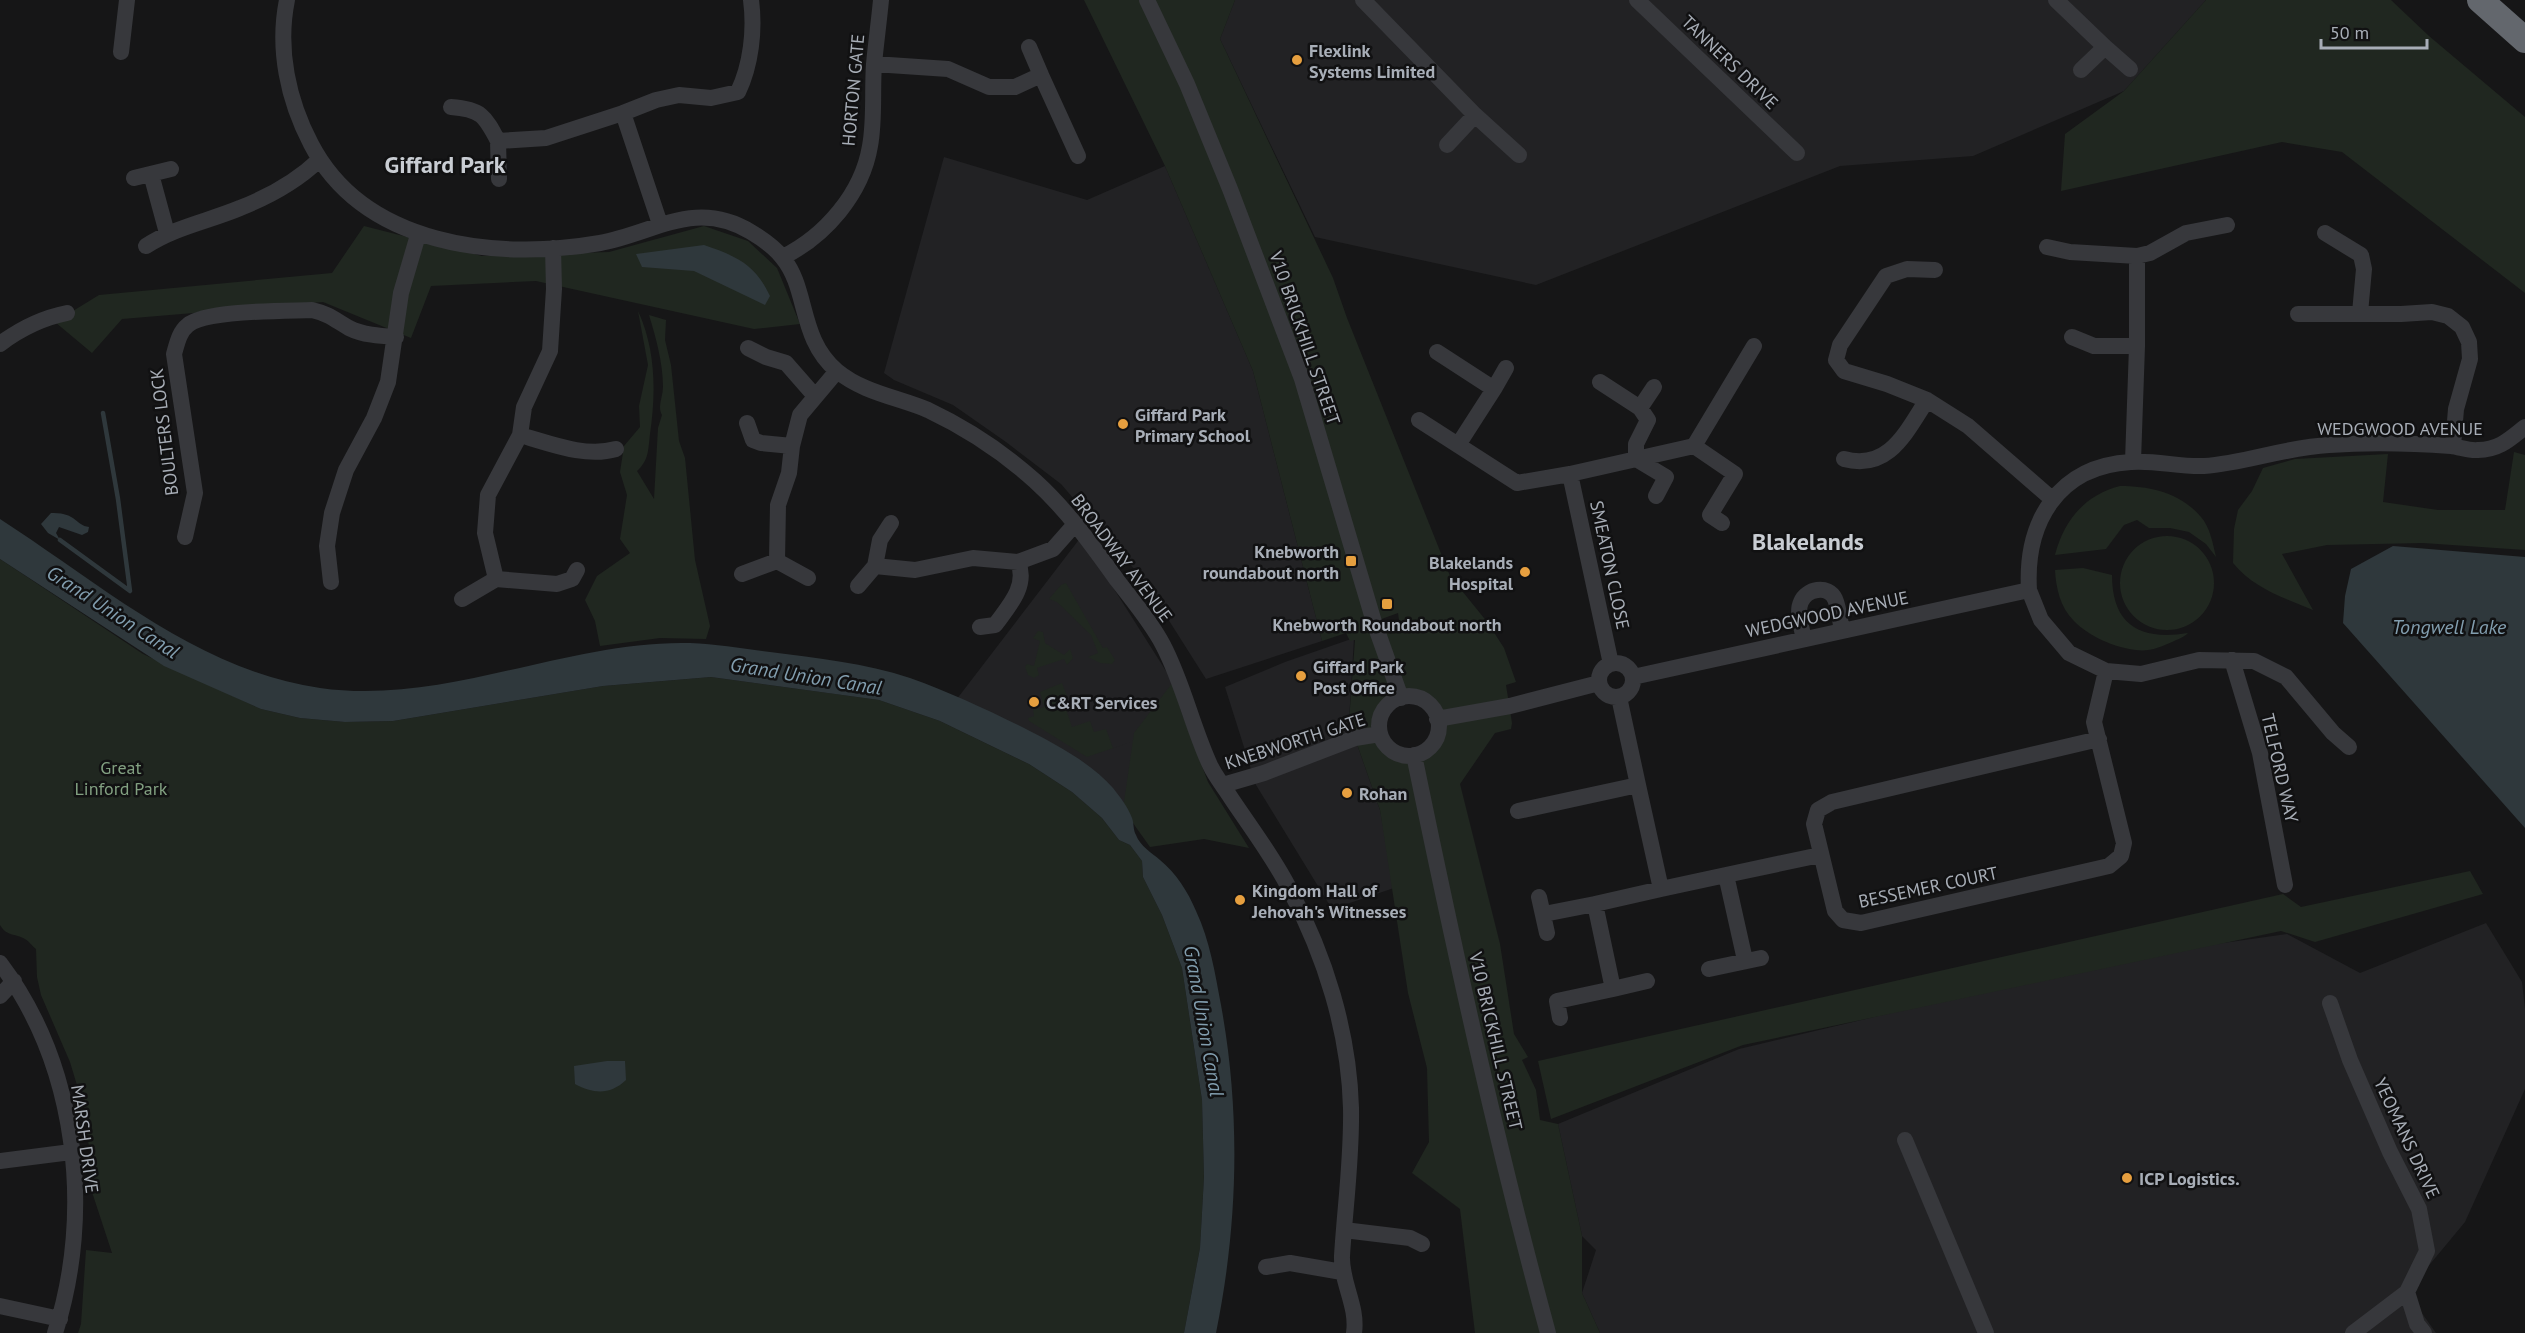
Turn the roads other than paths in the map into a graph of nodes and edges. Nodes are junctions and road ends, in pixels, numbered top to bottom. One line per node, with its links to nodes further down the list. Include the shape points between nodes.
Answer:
1 (127, 0): 13 (street)
2 (287, 0): 26 (street, BROADWAY AVENUE, via 283,51 300,123)
3 (751, 0): 19 (street, via 747,73 738,92 711,98 679,94)
4 (881, 0): 14 (street, HORTON GATE)
5 (1147, 0): 99 (street, V10 BRICKHILL STREET, via 1226,179 1302,379 1374,622)
6 (1363, 0): 20 (street)
7 (1637, 0): 23 (street, TANNERS DRIVE)
8 (2056, 0): 12 (street)
9 (2480, 0): 10 (highway)
10 (2525, 40)
11 (1029, 47): 17 (street)
12 (2105, 47): 15 (street); 16 (street)
13 (121, 52)
14 (874, 64): 17 (street, via 948,69 989,87 1015,87); 40 (street, HORTON GATE, via 870,147 857,185 833,220 801,248)
15 (2130, 69)
16 (2081, 70)
17 (1041, 75): 25 (street)
18 (451, 107): 21 (street, via 472,109 486,118)
19 (623, 113): 21 (street, via 546,138); 31 (street)
20 (1475, 115): 22 (street); 24 (street)
21 (498, 141): 30 (street)
22 (1447, 145)
23 (1797, 153)
24 (1519, 154)
25 (1078, 156)
26 (319, 160): 33 (street, via 303,175 241,208); 35 (street, BROADWAY AVENUE, via 345,190 372,211)
27 (171, 170): 28 (street)
28 (152, 174): 29 (street); 33 (street)
29 (134, 178)
30 (499, 179)
31 (660, 224): 38 (street, BROADWAY AVENUE, via 603,242); 40 (street, BROADWAY AVENUE, via 699,216 730,221 755,234)
32 (2227, 225): 39 (street, via 2186,233)
33 (167, 233): 36 (street)
34 (2325, 234): 43 (street, via 2361,255 2364,269)
35 (418, 235): 38 (street, BROADWAY AVENUE, via 498,248); 46 (street, via 401,292)
36 (146, 246)
37 (2047, 247): 39 (street)
38 (553, 248): 63 (street, via 550,351 524,407)
39 (2137, 256): 49 (street)
40 (783, 257): 53 (street, BROADWAY AVENUE, via 818,350)
41 (1935, 270): 58 (street, via 1907,269 1886,276 1840,345 1836,360 1844,371)
42 (68, 313): 47 (street, via 48,317)
43 (2360, 313): 44 (street); 67 (street, via 2432,312 2448,316 2462,327 2469,342 2470,359 2457,409)
44 (2298, 314)
45 (2072, 337): 49 (street, via 2094,346)
46 (396, 338): 78 (street, BOULTERS LOCK, via 367,334 328,313 312,310 204,317 187,325 174,354 195,493); 86 (street, via 388,382 346,470 332,513 327,546)
47 (0, 345)
48 (1754, 346): 66 (street)
49 (2137, 346): 71 (street)
50 (748, 348): 57 (street, via 786,363)
51 (1437, 352): 56 (street)
52 (1506, 368): 56 (street)
53 (837, 371): 57 (street); 77 (street, BROADWAY AVENUE, via 864,388 927,410 991,446 1036,482)
54 (1600, 382): 59 (street)
55 (1654, 387): 59 (street)
56 (1494, 388): 64 (street)
57 (814, 395): 65 (street, via 800,414)
58 (1926, 400): 70 (street, via 1899,444 1874,459 1857,463); 74 (street, via 1968,426)
59 (1640, 408): 69 (street, via 1648,420 1636,444)
60 (1419, 420): 64 (street)
61 (747, 423): 65 (street, via 753,440)
62 (2525, 427): 67 (street, WEDGWOOD AVENUE, via 2502,446 2478,450)
63 (519, 435): 68 (street, via 572,449); 85 (street, via 488,495 485,533)
64 (1458, 445): 72 (street, via 1517,483)
65 (792, 446): 79 (street, via 789,473 778,505)
66 (1694, 446): 69 (street); 75 (street, via 1735,474 1710,515)
67 (2453, 446): 71 (street, WEDGWOOD AVENUE, via 2327,445 2234,464 2190,466)
68 (616, 449)
69 (1636, 459): 72 (street); 73 (street, via 1666,477)
70 (1844, 459)
71 (2133, 461): 74 (street, WEDGWOOD AVENUE, via 2108,464 2076,478)
72 (1570, 474): 94 (street, SMEATON CLOSE)
73 (1656, 496)
74 (2052, 499): 88 (street, WEDGWOOD AVENUE, via 2034,530 2027,564)
75 (1722, 523)
76 (891, 524): 81 (street, via 880,540)
77 (1076, 524): 80 (street, via 1053,549); 105 (street, BROADWAY AVENUE, via 1162,643 1211,767)
78 (185, 537)
79 (777, 561): 83 (street); 84 (street)
80 (1018, 562): 81 (street, via 973,558 915,570); 90 (street, via 1023,573 1016,596 995,625)
81 (875, 566): 87 (street)
82 (577, 570): 85 (street, via 572,579 557,584)
83 (742, 574)
84 (808, 578)
85 (496, 579): 89 (street)
86 (331, 582)
87 (858, 586)
88 (2029, 590): 91 (street, WEDGWOOD AVENUE); 95 (street, WEDGWOOD AVENUE, via 2041,620 2069,653)
89 (462, 599)
90 (980, 627)
91 (1842, 631): 92 (street, WEDGWOOD AVENUE); 92 (street, via 1835,599 1825,590 1817,590 1805,595 1799,608)
92 (1804, 639): 96 (street, WEDGWOOD AVENUE)
93 (2232, 660): 95 (street, WEDGWOOD AVENUE, via 2199,660 2141,674); 103 (street, WEDGWOOD AVENUE, via 2254,661 2286,677); 110 (street, TELFORD WAY, via 2260,753)
94 (1611, 664): 96 (street, via 1623,664); 97 (street, via 1603,669)
95 (2106, 671): 102 (street, BESSEMER COURT, via 2094,722)
96 (1633, 677): 98 (street, via 1632,688)
97 (1599, 683): 98 (street, via 1606,694); 100 (street, via 1510,706)
98 (1619, 697): 106 (street)
99 (1401, 698): 100 (street, via 1409,696 1424,701); 101 (street, via 1383,711)
100 (1437, 719): 104 (street, via 1436,739)
101 (1380, 734): 104 (street, via 1392,751); 105 (street, KNEBWORTH GATE, via 1355,738)
102 (2099, 740): 108 (street, BESSEMER COURT, via 1832,802 1818,810 1814,824); 108 (street, BESSEMER COURT, via 2124,843 2121,856 2109,866 1861,923 1843,920 1835,911)
103 (2349, 747)
104 (1414, 755): 135 (street, V10 BRICKHILL STREET, via 1454,949)
105 (1223, 785): 127 (street, BROADWAY AVENUE, via 1287,884 1327,972 1343,1038 1351,1104)
106 (1638, 785): 107 (street); 111 (street)
107 (1518, 811)
108 (1820, 855): 109 (street)
109 (1726, 875): 111 (street); 117 (street, via 1753,959)
110 (2285, 885)
111 (1661, 889): 113 (street)
112 (1539, 897): 114 (street)
113 (1595, 904): 114 (street); 120 (street)
114 (1544, 914): 115 (street)
115 (1547, 933)
116 (0, 963): 118 (street, MARSH DRIVE)
117 (1709, 969)
118 (14, 981): 121 (street); 125 (street, MARSH DRIVE, via 52,1063 63,1100)
119 (1647, 981): 120 (street)
120 (1612, 989): 123 (street, via 1557,1001)
121 (0, 996)
122 (2330, 1004): 131 (street, YEOMANS DRIVE, via 2350,1060 2419,1209 2427,1251)
123 (1560, 1018)
124 (1905, 1140): 136 (street)
125 (71, 1152): 126 (street); 133 (street, MARSH DRIVE, via 74,1249)
126 (0, 1161)
127 (1344, 1230): 128 (street, via 1410,1238); 130 (street, BROADWAY AVENUE)
128 (1422, 1244)
129 (1266, 1267): 130 (street, via 1290,1263)
130 (1342, 1272): 134 (street, via 1357,1317)
131 (2407, 1292): 137 (street, YEOMANS DRIVE); 138 (street, via 2417,1324)
132 (0, 1306): 133 (street)
133 (58, 1326)
134 (1354, 1333)
135 (1548, 1333)
136 (1986, 1333)
137 (2353, 1333)
138 (2424, 1333)

